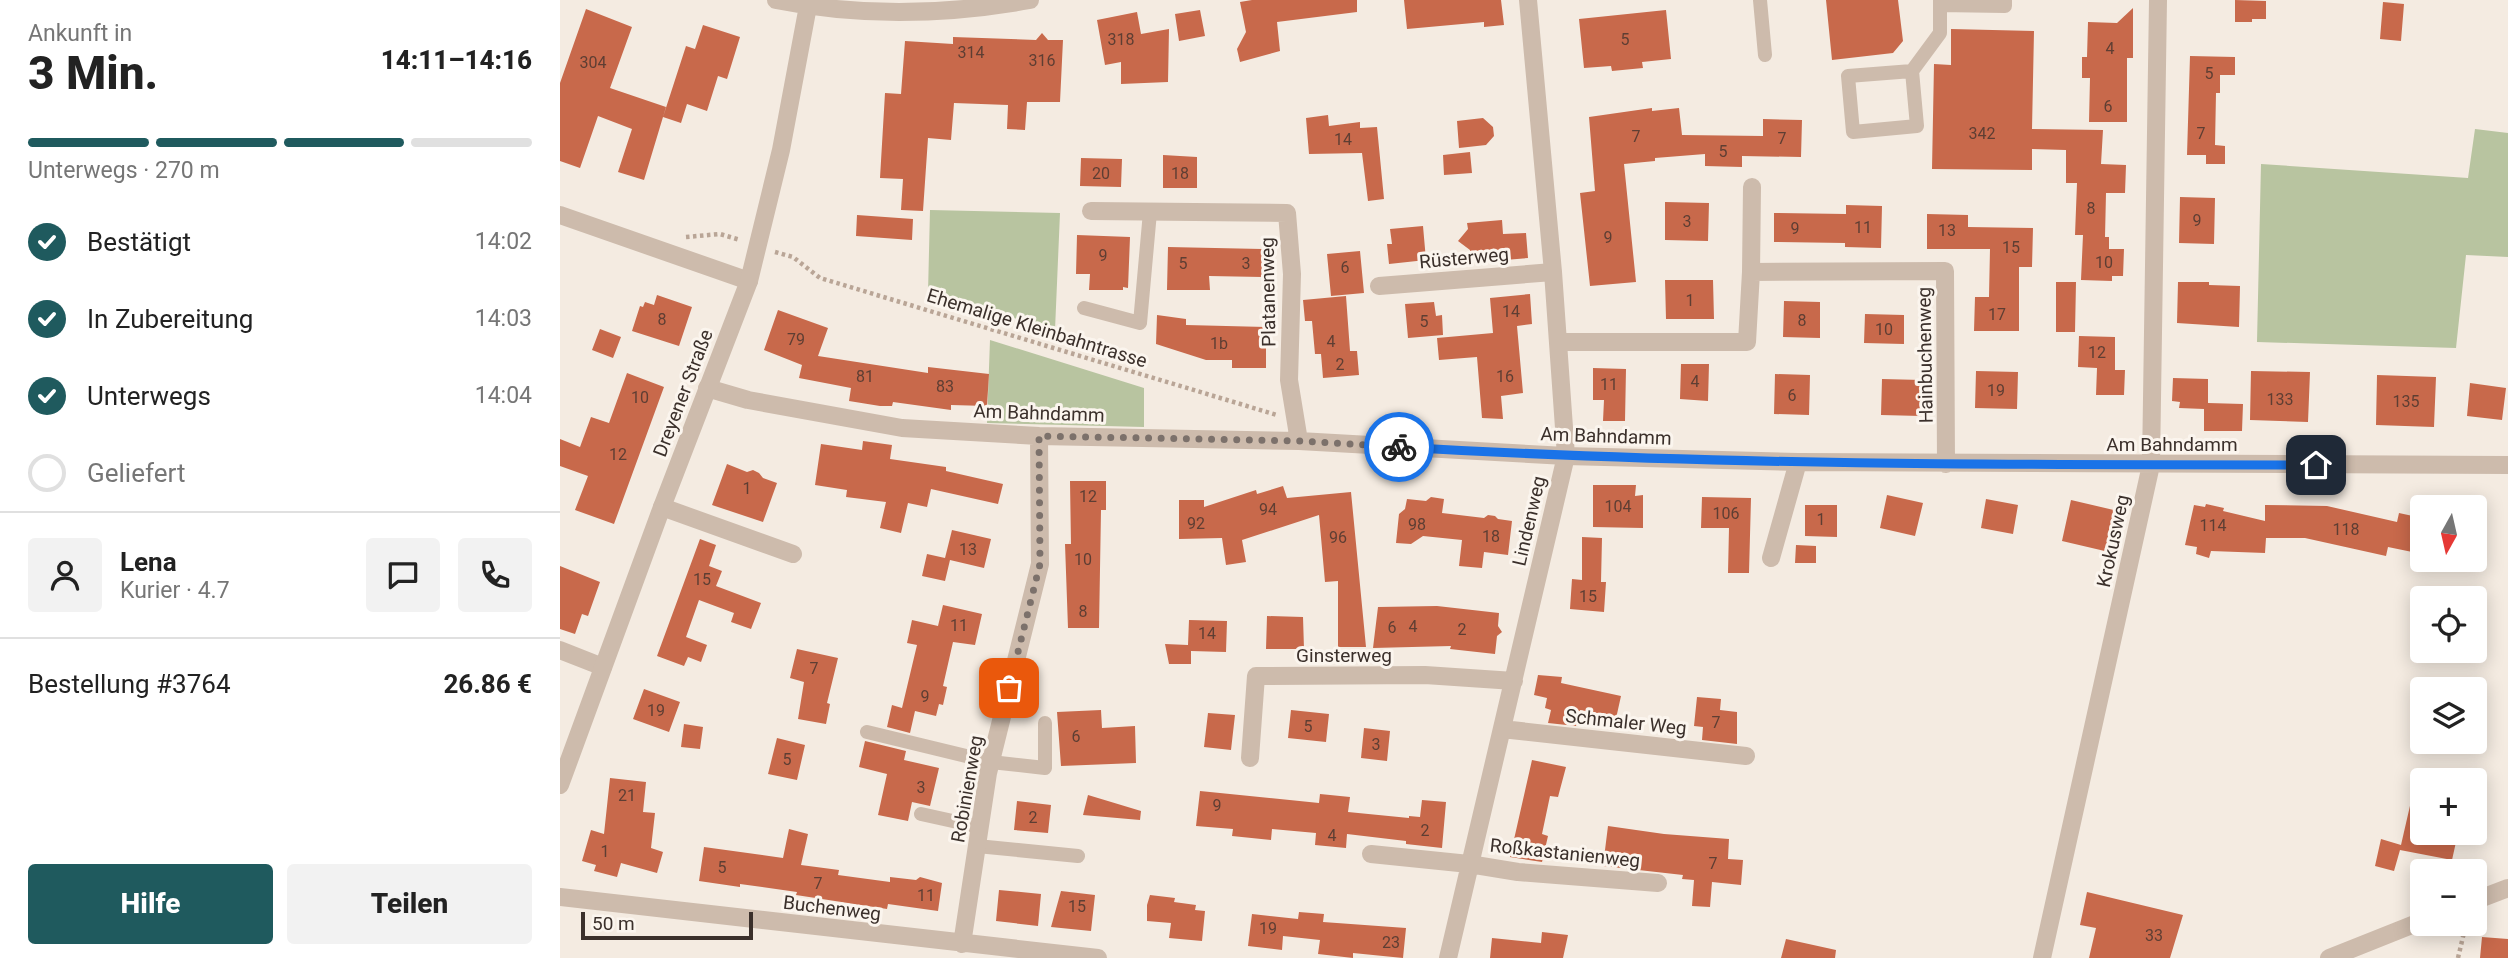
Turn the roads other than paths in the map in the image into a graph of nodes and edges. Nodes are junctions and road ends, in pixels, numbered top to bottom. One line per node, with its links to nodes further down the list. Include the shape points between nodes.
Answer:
1 (776, 0): 8 (street)
2 (1528, 0): 16 (street, Lindenweg)
3 (1760, 0): 10 (lane)
4 (2005, 0): 7 (lane, via 2005,6)
5 (2158, 0): 28 (street, Krokusweg)
6 (1021, 1): 9 (street)
7 (1940, 3): 11 (lane, via 1940,33)
8 (808, 6): 9 (street, via 861,12); 18 (street, Dreyener Straße, via 767,249)
9 (915, 6)
10 (1765, 55)
11 (1912, 71): 11 (lane, via 1848,76 1853,132 1917,126)
12 (1752, 187): 17 (street)
13 (1091, 211): 14 (street, Platanenweg)
14 (1150, 212): 20 (lane, via 1140,323); 24 (street, Platanenweg, via 1287,213 1292,274 1289,380)
15 (560, 215): 18 (street)
16 (1553, 272): 19 (street, Rüsterweg); 21 (street, Lindenweg)
17 (1751, 272): 21 (street, via 1747,342); 27 (street, Hainbuchenweg, via 1945,271)
18 (749, 281): 22 (street, Dreyener Straße)
19 (1378, 286)
20 (1084, 308)
21 (1558, 342): 25 (street, Lindenweg)
22 (707, 388): 23 (street, Am Bahndamm, via 748,400 902,428); 30 (street, Dreyener Straße)
23 (1039, 436): 24 (street, Am Bahndamm); 41 (street, Robinienweg, via 1040,564)
24 (1299, 441): 25 (street, Am Bahndamm)
25 (1566, 456): 26 (street, Am Bahndamm); 35 (street, Lindenweg)
26 (1798, 462): 27 (street, Am Bahndamm); 32 (street)
27 (1946, 464): 28 (street, Am Bahndamm)
28 (2151, 465): 29 (street, Am Bahndamm); 57 (street, Krokusweg)
29 (2508, 465)
30 (662, 507): 31 (street); 34 (street, Dreyener Straße)
31 (793, 554)
32 (1771, 558)
33 (560, 650): 34 (street)
34 (603, 667): 42 (street, Dreyener Straße)
35 (1514, 681): 37 (street, Lindenweg); 40 (street, Ginsterweg, via 1425,675 1256,676)
36 (1045, 723): 41 (lane, via 1045,768)
37 (1502, 729): 39 (street, Schmaler Weg); 48 (street, Lindenweg)
38 (867, 732): 41 (lane)
39 (1746, 756)
40 (1250, 758)
41 (991, 762): 44 (street, Robinienweg)
42 (560, 785)
43 (921, 814): 44 (lane)
44 (980, 827): 45 (street, Robinienweg)
45 (977, 846): 47 (lane); 54 (street, Robinienweg)
46 (1371, 854): 48 (street, Roßkastanienweg)
47 (1078, 856)
48 (1469, 864): 49 (street, Roßkastanienweg, via 1518,873); 56 (street, Lindenweg)
49 (1658, 883)
50 (2508, 888): 51 (street)
51 (2487, 896)
52 (560, 897): 54 (street, Buchenweg)
53 (2410, 926): 58 (street)
54 (962, 944): 55 (street, Buchenweg)
55 (1098, 958)
56 (1448, 958)
57 (2042, 958)
58 (2329, 958)

